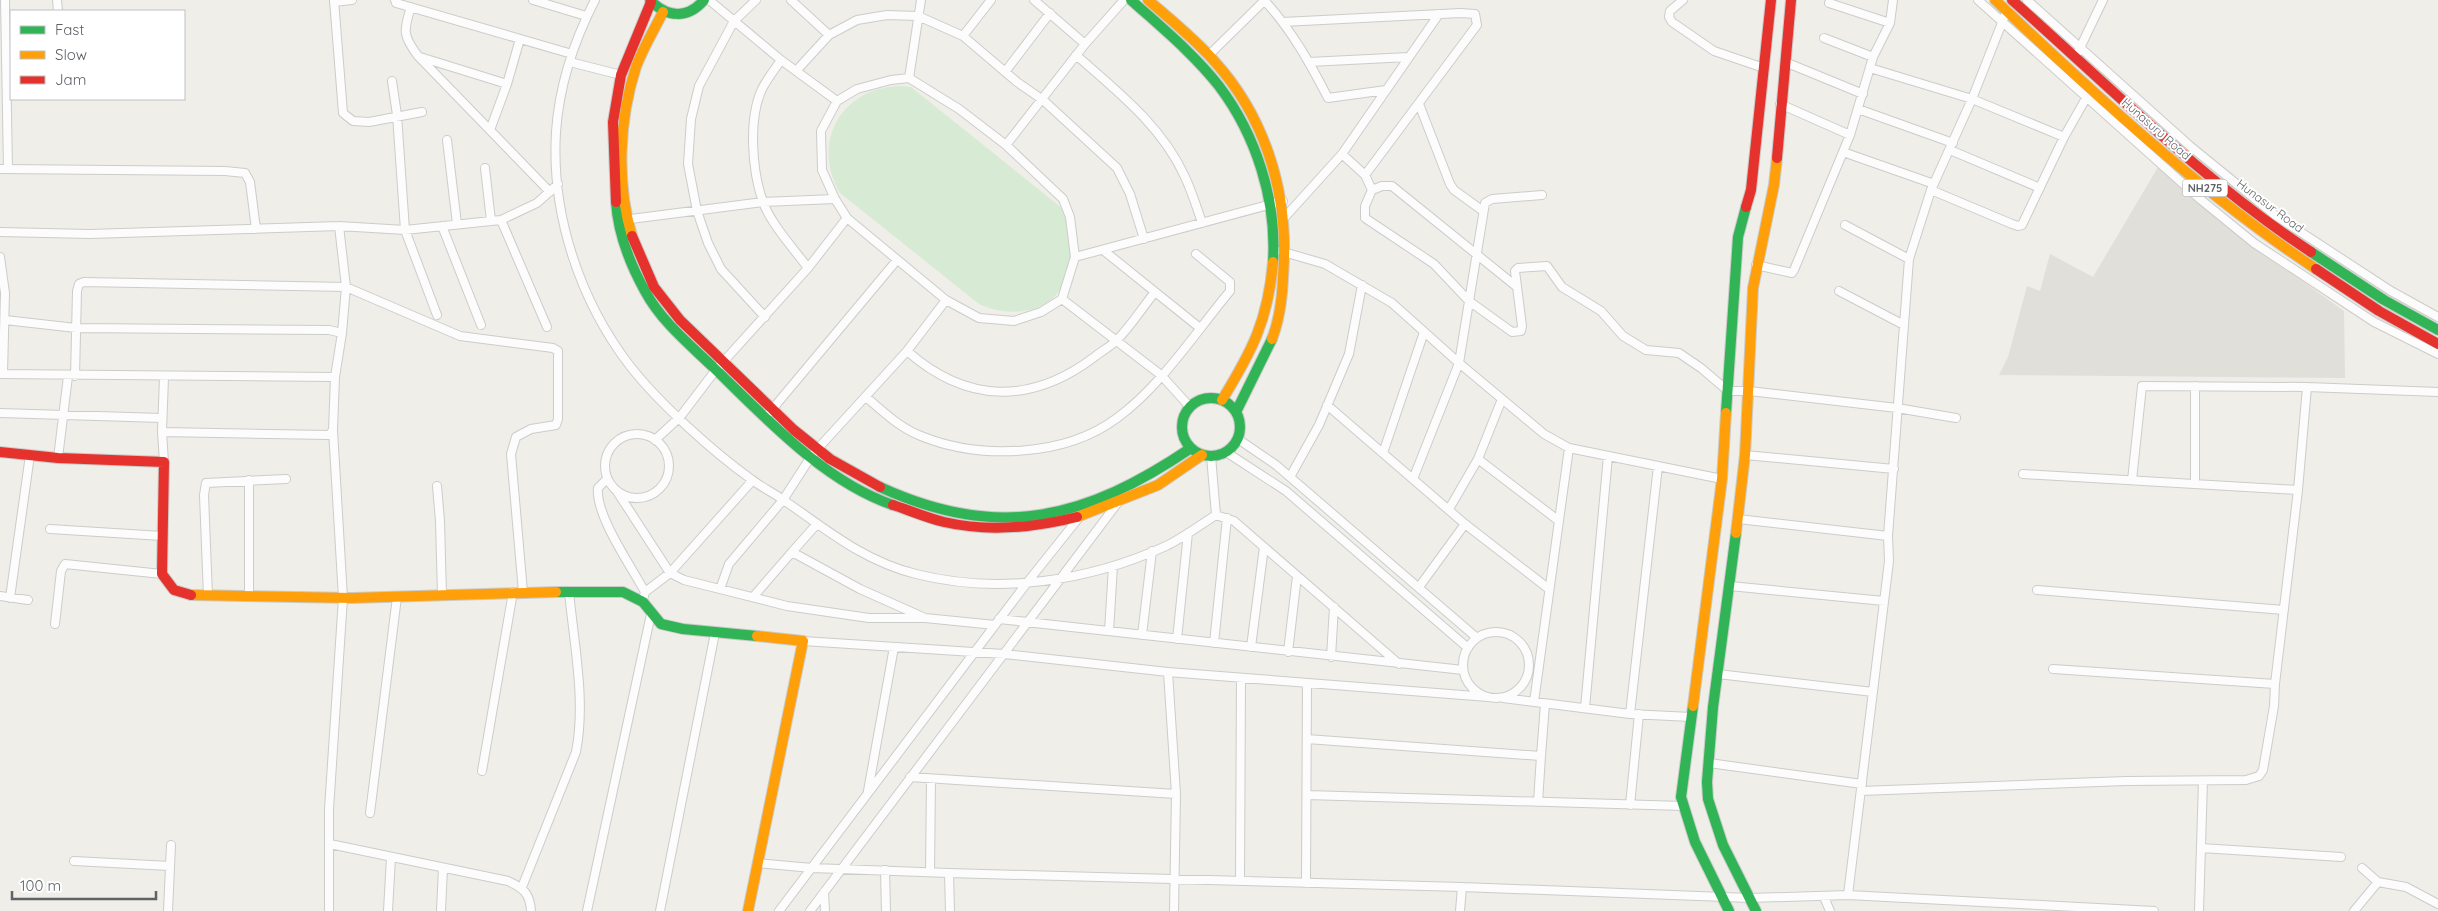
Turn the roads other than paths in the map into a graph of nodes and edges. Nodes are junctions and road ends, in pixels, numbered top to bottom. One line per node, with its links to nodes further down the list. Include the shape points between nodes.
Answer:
1 (5, 0): 85 (street)
2 (352, 0): 25 (street)
3 (395, 0): 30 (street)
4 (533, 0): 27 (street)
5 (594, 0): 35 (street)
6 (704, 0): 32 (main road, via 692,12 683,15)
7 (710, 0): 37 (street)
8 (756, 0): 37 (street)
9 (790, 0): 42 (street)
10 (921, 0): 36 (street)
11 (991, 0): 43 (street)
12 (1034, 0): 33 (street)
13 (1124, 0): 46 (street)
14 (1131, 0): 96 (main road, via 1181,46 1218,86 1239,116 1254,145)
15 (1148, 0): 50 (main road)
16 (1264, 0): 38 (street); 50 (street)
17 (1683, 0): 57 (street, via 1670,11 1672,22 1714,51)
18 (1771, 0): 57 (main road)
19 (1791, 0): 56 (main road)
20 (1893, 0): 41 (street)
21 (1978, 0): 39 (street)
22 (1995, 0): 31 (main road, Hunasuru Road / NH275)
23 (2012, 0): 29 (main road, Hunasur Road / NH275)
24 (2103, 0): 47 (street)
25 (334, 1): 75 (street, via 343,113 353,121 369,122)
26 (650, 1): 32 (main road); 61 (main road)
27 (546, 2): 35 (street)
28 (1829, 2): 41 (street)
29 (2028, 3): 40 (main road); 47 (main road, Hunasur Road / NH275)
30 (411, 7): 45 (street); 49 (street, via 404,28 407,42)
31 (2007, 10): 39 (street); 40 (main road, Hunasuru Road / NH275)
32 (663, 12): 102 (main road, via 633,76 623,124)
33 (1050, 13): 46 (street); 60 (street)
34 (1439, 14): 38 (street); 51 (street); 71 (street, via 1475,14 1478,25)
35 (586, 16): 53 (street)
36 (918, 16): 42 (street, via 887,15 857,20); 43 (street); 62 (street)
37 (734, 21): 54 (street); 97 (street, via 699,86 691,119 688,164)
38 (1283, 22): 55 (street)
39 (2003, 22): 67 (street); 68 (street)
40 (2017, 22): 67 (main road, Hunasuru Road / NH275)
41 (1890, 23): 52 (street)
42 (828, 35): 59 (street)
43 (963, 36): 60 (street)
44 (1824, 38): 52 (street)
45 (520, 39): 53 (street); 64 (street)
46 (1085, 44): 48 (street)
47 (2077, 53): 134 (street, via 2276,216 2391,291); 141 (main road, Hunasur Road / NH275, via 2182,152 2271,226 2384,300)
48 (1076, 55): 69 (street); 104 (street, via 1144,116 1166,144 1184,175)
49 (418, 56): 64 (street); 76 (street)
50 (1208, 56): 94 (main road, via 1238,95 1266,144)
51 (1409, 57): 55 (street); 65 (street)
52 (1874, 57): 58 (street)
53 (571, 58): 61 (street); 87 (street, via 556,132)
54 (780, 60): 59 (street); 95 (street, via 762,90 752,127)
55 (1309, 62): 65 (street, via 1328,98)
56 (1785, 62): 66 (street); 72 (main road)
57 (1764, 68): 158 (main road, via 1751,190 1738,237)
58 (1870, 68): 66 (street); 68 (street)
59 (796, 71): 70 (street)
60 (1005, 72): 69 (street)
61 (621, 75): 102 (main road, via 614,122 613,170)
62 (909, 78): 70 (street, via 856,89); 80 (street, via 959,109)
63 (392, 81): 75 (street)
64 (507, 84): 76 (street)
65 (1386, 90): 83 (street)
66 (1863, 94): 73 (street)
67 (2089, 94): 78 (street); 145 (main road, Hunasuru Road / NH275, via 2264,235 2379,311); 147 (street, via 2200,199 2254,243 2374,322)
68 (1972, 99): 78 (street); 81 (street)
69 (1043, 100): 80 (street); 112 (street, via 1117,168 1130,194)
70 (837, 101): 93 (street, via 821,130 822,170)
71 (1419, 104): 86 (street); 98 (street, via 1450,184)
72 (1780, 104): 77 (street); 122 (main road, via 1774,184)
73 (1858, 109): 77 (street); 81 (street)
74 (422, 112): 75 (street)
75 (397, 115): 110 (street)
76 (490, 130): 91 (street)
77 (1850, 135): 82 (street)
78 (2064, 137): 89 (street)
79 (447, 140): 105 (street)
80 (1006, 145): 119 (street, via 1063,199 1070,217)
81 (1951, 146): 88 (street); 89 (street)
82 (1843, 152): 88 (street); 122 (street, via 1792,273)
83 (1342, 154): 86 (street); 99 (street)
84 (485, 168): 103 (street)
85 (4, 169): 109 (street, via 245,173 250,182)
86 (1365, 174): 90 (street)
87 (558, 184): 91 (street); 171 (street, via 568,243 583,288 605,330 631,368)
88 (1933, 187): 89 (street, via 2018,226); 121 (street)
89 (2040, 188)
90 (1372, 190): 117 (street, via 1392,186); 131 (street, via 1365,206 1365,218 1434,264)
91 (550, 192): 101 (street, via 537,203)
92 (1542, 196): 98 (street, via 1492,199 1485,203)
93 (835, 198): 95 (street); 100 (street)
94 (1283, 201): 96 (street); 99 (main road)
95 (763, 202): 97 (street); 123 (street)
96 (1270, 205): 104 (street); 114 (main road)
97 (697, 211): 102 (street); 133 (street, via 708,243 722,269)
98 (1483, 211): 117 (street)
99 (1285, 217): 115 (main road)
100 (847, 218): 120 (street); 123 (street)
101 (501, 220): 103 (street); 138 (street)
102 (622, 220): 148 (main road, via 654,288 673,313); 150 (main road, via 629,257 645,292 666,321)
103 (491, 221): 105 (street)
104 (1202, 223): 112 (street)
105 (457, 224): 108 (street)
106 (1845, 225): 121 (street)
107 (340, 226): 109 (street); 110 (street); 125 (street)
108 (442, 226): 110 (street); 136 (street)
109 (256, 229): 111 (street, via 90,234)
110 (405, 230): 132 (street)
111 (0, 232)
112 (1144, 239): 113 (street)
113 (1103, 250): 119 (street); 128 (street)
114 (1273, 250): 115 (street); 163 (main road, via 1265,318 1247,359)
115 (1285, 251): 124 (street, via 1325,264); 167 (main road, via 1277,325)
116 (1196, 254): 140 (street, via 1230,282 1230,291)
117 (1477, 256): 126 (street); 131 (street)
118 (0, 257): 135 (street)
119 (1075, 258): 129 (street)
120 (897, 260): 130 (street); 169 (street)
121 (1909, 260): 137 (street)
122 (1756, 265): 159 (main road)
123 (808, 268): 133 (street)
124 (1362, 285): 142 (street, via 1392,303); 164 (street, via 1349,354)
125 (346, 287): 139 (street, via 84,282 79,284 77,291); 143 (street); 236 (street, via 460,336 558,351 556,424 531,429 516,437 511,454)
126 (1518, 288): 131 (street, via 1522,326 1517,333); 158 (street, via 1515,271 1518,268 1547,266 1562,287 1601,311 1623,336 1646,350 1679,354)
127 (1839, 291): 137 (street)
128 (1155, 292): 140 (street); 144 (street)
129 (1062, 299): 130 (street, via 1041,312 1014,320 979,318); 144 (street)
130 (946, 300): 146 (street)
131 (1469, 301): 149 (street)
132 (437, 315)
133 (765, 316): 148 (street)
134 (2438, 317)
135 (5, 320): 139 (street); 151 (street)
136 (481, 325)
137 (1904, 325): 166 (street)
138 (547, 327)
139 (76, 328): 143 (street, via 329,330); 153 (street)
140 (1200, 328): 152 (street)
141 (2438, 330)
142 (1424, 332): 149 (street); 183 (street)
143 (342, 333): 155 (street)
144 (1116, 341): 146 (street, via 1077,370 1040,387 999,392 962,386 926,368); 152 (street)
145 (2438, 344)
146 (907, 351): 161 (street)
147 (2438, 354)
148 (723, 362): 150 (street); 169 (main road)
149 (1459, 363): 162 (street); 197 (street)
150 (715, 371): 169 (main road); 171 (street)
151 (1, 374): 153 (street)
152 (1161, 375): 161 (street, via 1116,419 1086,436 1014,452 981,451 920,436 892,419); 165 (street)
153 (71, 376): 154 (street); 170 (street)
154 (164, 377): 155 (street); 172 (street)
155 (335, 377): 174 (street)
156 (2195, 386): 157 (street); 200 (street, via 2142,386); 202 (street)
157 (2307, 386): 160 (street); 205 (street)
158 (1728, 391): 159 (street); 198 (main road)
159 (1749, 391): 166 (street); 186 (main road)
160 (2438, 392)
161 (866, 396): 181 (street)
162 (1502, 399): 179 (street, via 1544,434); 189 (street)
163 (1222, 400): 165 (main road, via 1205,399); 167 (main road)
164 (1327, 405): 183 (street); 194 (street)
165 (1190, 408): 178 (main road, via 1182,423)
166 (1897, 408): 173 (street); 192 (street)
167 (1236, 412): 177 (main road, via 1240,421)
168 (0, 413): 170 (street)
169 (768, 414): 181 (main road)
170 (64, 416): 172 (street); 188 (street)
171 (680, 417): 176 (street); 201 (street)
172 (162, 418): 175 (street)
173 (1956, 418)
174 (333, 430): 175 (street, via 329,435); 246 (street)
175 (162, 432): 190 (street)
176 (655, 440): 196 (street, via 642,435 628,435 616,442 607,452 604,466); 206 (street, via 666,453 669,469 664,485 651,496 634,499)
177 (1238, 440): 182 (main road); 194 (street)
178 (1191, 448): 185 (main road); 203 (main road)
179 (1569, 448): 187 (street); 215 (street)
180 (0, 452): 184 (main road)
181 (815, 452): 207 (main road, via 914,502 979,518 1050,513); 208 (street); 212 (main road, via 840,479 882,501 943,522 1013,528)
182 (1226, 452): 185 (main road); 265 (street, via 1286,491)
183 (1382, 453): 197 (street)
184 (30, 455): 188 (main road); 245 (street)
185 (1207, 455): 209 (main road, via 1158,485); 211 (street)
186 (1745, 455): 192 (street); 214 (main road)
187 (1608, 456): 191 (street); 283 (street)
188 (58, 458): 190 (main road)
189 (1478, 459): 210 (street); 215 (street)
190 (164, 462): 220 (main road)
191 (1658, 466): 198 (street); 284 (street)
192 (1894, 469): 221 (street)
193 (2023, 474): 200 (street)
194 (1290, 477): 232 (street)
195 (286, 479): 199 (street)
196 (607, 479): 206 (street); 243 (street, via 598,488 596,499)
197 (1413, 479): 210 (street)
198 (1722, 479): 286 (main road)
199 (249, 480): 240 (street, via 213,481 204,486); 241 (street)
200 (2132, 480): 202 (street)
201 (752, 481): 208 (street); 226 (street)
202 (2195, 484): 205 (street)
203 (1130, 485): 207 (main road); 209 (street)
204 (437, 486): 238 (street)
205 (2298, 490): 250 (street)
206 (618, 493): 226 (street)
207 (1094, 499): 212 (street)
208 (783, 500): 217 (street); 233 (street, via 729,564)
209 (1120, 500): 212 (main road); 229 (street)
210 (1449, 509): 216 (street)
211 (1216, 515): 213 (street); 219 (street)
212 (1081, 516): 230 (street)
213 (1226, 518): 222 (street); 262 (street)
214 (1738, 519): 221 (street); 231 (main road)
215 (1559, 521): 234 (street)
216 (1464, 524): 232 (street); 234 (street)
217 (816, 525): 224 (street); 230 (street, via 862,554 916,574 975,584)
218 (50, 529): 220 (street)
219 (1188, 533): 223 (street); 260 (street)
220 (162, 536): 227 (main road)
221 (1888, 536): 248 (street, via 1889,561)
222 (1264, 547): 228 (street); 264 (street)
223 (1152, 551): 225 (street); 258 (street)
224 (792, 552): 244 (street); 252 (street, via 860,589)
225 (1113, 566): 229 (street); 256 (street)
226 (670, 573): 233 (street); 243 (street)
227 (162, 574): 240 (main road, via 167,585 178,593); 255 (street, via 65,564 61,571)
228 (1298, 576): 249 (street); 266 (street)
229 (1058, 579): 230 (street); 254 (street)
230 (1026, 584): 253 (street)
231 (1730, 586): 248 (street); 274 (main road)
232 (1419, 587): 259 (street)
233 (720, 589): 244 (street)
234 (1549, 589): 281 (street)
235 (2038, 590): 250 (street)
236 (518, 592): 237 (main road); 238 (main road); 290 (street)
237 (569, 592): 243 (main road, via 623,592); 321 (street, via 580,731 576,752)
238 (442, 595): 242 (main road)
239 (0, 596): 245 (street)
240 (208, 596): 241 (main road)
241 (249, 597): 246 (main road)
242 (397, 597): 246 (main road); 301 (street)
243 (644, 597): 251 (main road)
244 (753, 597): 252 (street, via 787,606 869,618)
245 (10, 598): 247 (street)
246 (343, 598): 302 (street, via 329,808)
247 (28, 600)
248 (1884, 601): 278 (street)
249 (1334, 607): 269 (street); 270 (street)
250 (2284, 610): 277 (street)
251 (650, 614): 257 (main road, via 660,624); 334 (street)
252 (925, 618): 253 (street)
253 (997, 622): 254 (street); 267 (street)
254 (1027, 622): 256 (street); 268 (street)
255 (55, 624)
256 (1109, 631): 258 (street)
257 (715, 633): 261 (main road); 335 (street)
258 (1142, 635): 260 (street)
259 (1477, 638): 265 (street); 280 (street, via 1489,632 1502,632 1524,646 1529,672 1514,693)
260 (1177, 639): 262 (street)
261 (803, 642): 263 (street); 308 (main road)
262 (1214, 643): 264 (street)
263 (894, 647): 267 (street); 295 (street)
264 (1251, 647): 266 (street)
265 (1468, 648): 272 (street, via 1463,658)
266 (1288, 652): 269 (street)
267 (974, 653): 268 (street); 295 (street)
268 (1004, 654): 273 (street); 291 (street)
269 (1331, 656): 270 (street)
270 (1399, 664): 272 (street)
271 (2053, 669): 277 (street)
272 (1463, 670): 279 (street, via 1476,691)
273 (1168, 672): 275 (street); 296 (street)
274 (1718, 674): 278 (street); 289 (main road)
275 (1241, 678): 276 (street); 318 (street)
276 (1307, 683): 279 (street); 287 (street)
277 (2275, 684): 293 (street, via 2263,770 2259,776 2252,780)
278 (1873, 692): 294 (street)
279 (1488, 697): 280 (street)
280 (1501, 698): 281 (street)
281 (1534, 702): 282 (street)
282 (1545, 704): 283 (street); 288 (street)
283 (1585, 708): 284 (street)
284 (1630, 714): 285 (street)
285 (1639, 714): 286 (street); 299 (street)
286 (1691, 717): 300 (main road, via 1682,783)
287 (1307, 739): 288 (street); 297 (street)
288 (1540, 756): 298 (street)
289 (1709, 763): 294 (street); 327 (main road, via 1708,799 1713,817)
290 (482, 771)
291 (910, 778): 292 (street); 312 (street)
292 (931, 779): 296 (street); 315 (street)
293 (2203, 781): 294 (street); 304 (street)
294 (1862, 788): 324 (street)
295 (868, 794): 311 (street)
296 (1176, 794): 317 (street)
297 (1307, 794): 298 (street); 320 (street)
298 (1538, 802): 299 (street)
299 (1630, 805): 300 (street)
300 (1683, 806): 325 (main road, via 1695,847)
301 (370, 813)
302 (330, 844): 306 (street); 330 (street)
303 (171, 845): 309 (street)
304 (2201, 848): 305 (street); 348 (street)
305 (2341, 856)
306 (391, 857): 310 (street); 331 (street)
307 (74, 860): 309 (street)
308 (757, 863): 311 (street); 336 (main road)
309 (170, 866): 329 (street)
310 (443, 868): 321 (street, via 508,881); 332 (street)
311 (812, 868): 312 (street); 337 (street)
312 (841, 868): 314 (street); 323 (street)
313 (2362, 868): 319 (street)
314 (885, 870): 315 (street); 340 (street)
315 (930, 872): 316 (street)
316 (949, 873): 317 (street); 341 (street)
317 (1175, 880): 318 (street); 342 (street)
318 (1240, 881): 320 (street)
319 (2378, 882): 328 (street, via 2406,887); 349 (street)
320 (1306, 883): 322 (street)
321 (522, 887): 333 (street, via 528,894)
322 (1462, 887): 325 (street); 343 (street)
323 (824, 892): 338 (street); 339 (street)
324 (1848, 895): 326 (street); 347 (street)
325 (1722, 896): 327 (street); 344 (main road)
326 (1824, 897): 327 (street); 346 (street)
327 (1750, 898): 345 (main road)
328 (2438, 904)
329 (168, 911)
330 (329, 911)
331 (388, 911)
332 (441, 911)
333 (531, 911)
334 (587, 911)
335 (660, 911)
336 (748, 911)
337 (779, 911)
338 (810, 911)
339 (825, 911)
340 (886, 911)
341 (950, 911)
342 (1174, 911)
343 (1460, 911)
344 (1729, 911)
345 (1756, 911)
346 (1830, 911)
347 (2154, 911)
348 (2198, 911)
349 (2354, 911)

